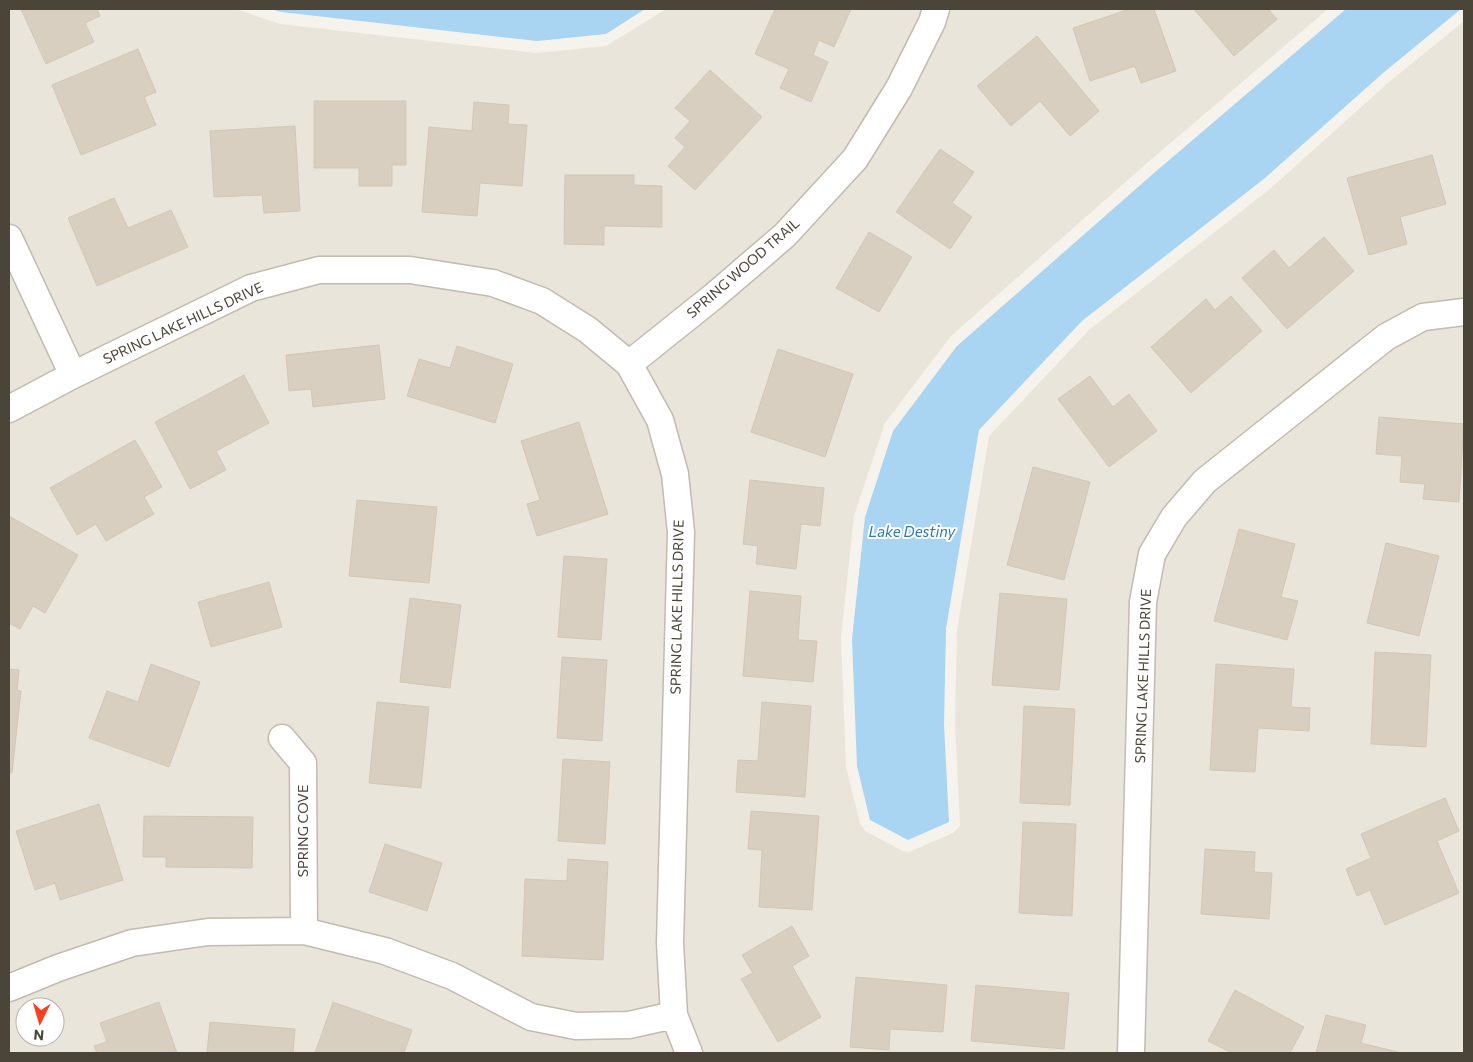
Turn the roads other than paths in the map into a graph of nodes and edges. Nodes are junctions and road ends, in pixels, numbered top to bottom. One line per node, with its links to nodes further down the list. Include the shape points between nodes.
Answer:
1 (936, 9): 4 (street, SPRING WOOD TRAIL, via 899,88 855,159 785,235)
2 (9, 238): 5 (street)
3 (1464, 312): 12 (street, SPRING LAKE HILLS DRIVE, via 1423,317 1386,337 1205,481 1174,517 1152,554 1143,602)
4 (629, 364): 5 (street, SPRING LAKE HILLS DRIVE, via 588,330 542,301 493,283 410,270 319,270 251,288); 10 (street, SPRING LAKE HILLS DRIVE, via 660,420 675,474 681,532 670,943)
5 (72, 375): 6 (street, SPRING LAKE HILLS DRIVE)
6 (9, 409)
7 (282, 738): 8 (street, SPRING COVE, via 303,763)
8 (304, 931): 9 (street, via 208,932 132,943); 10 (street, via 394,954 452,976 531,1017 576,1026 629,1025)
9 (9, 988)
10 (674, 1015): 11 (street, SPRING LAKE HILLS DRIVE)
11 (689, 1053)
12 (1131, 1053)

